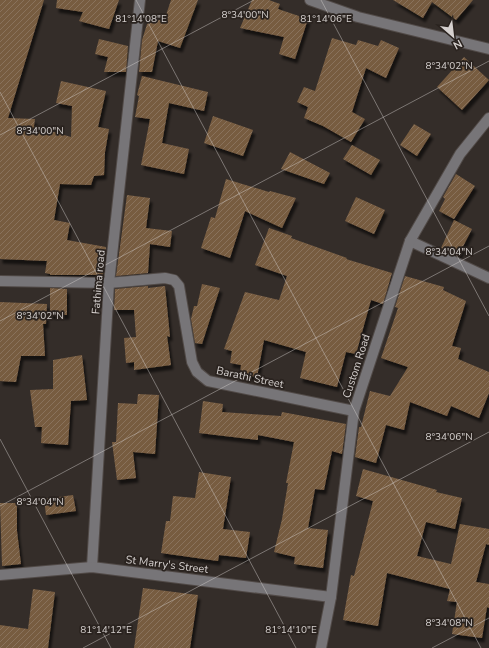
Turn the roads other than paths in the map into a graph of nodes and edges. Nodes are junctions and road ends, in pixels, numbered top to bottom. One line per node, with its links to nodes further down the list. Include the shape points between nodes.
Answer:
1 (140, 0): 8 (street, Fathima road)
2 (310, 0): 3 (street, via 358,17)
3 (489, 49)
4 (489, 118): 5 (street, Custom Road, via 460,154)
5 (410, 241): 6 (street); 9 (street, Custom Road)
6 (489, 278)
7 (0, 281): 8 (street, Barathi Street)
8 (109, 283): 9 (street, Barathi Street, via 165,278 174,280 179,286 192,362 197,372 208,380); 10 (street, Fathima road)
9 (354, 411): 12 (street, Custom Road)
10 (92, 567): 11 (street, St Marry's Street); 12 (street, St Marry's Street)
11 (0, 575)
12 (331, 597): 13 (street, Custom Road)
13 (321, 648)

